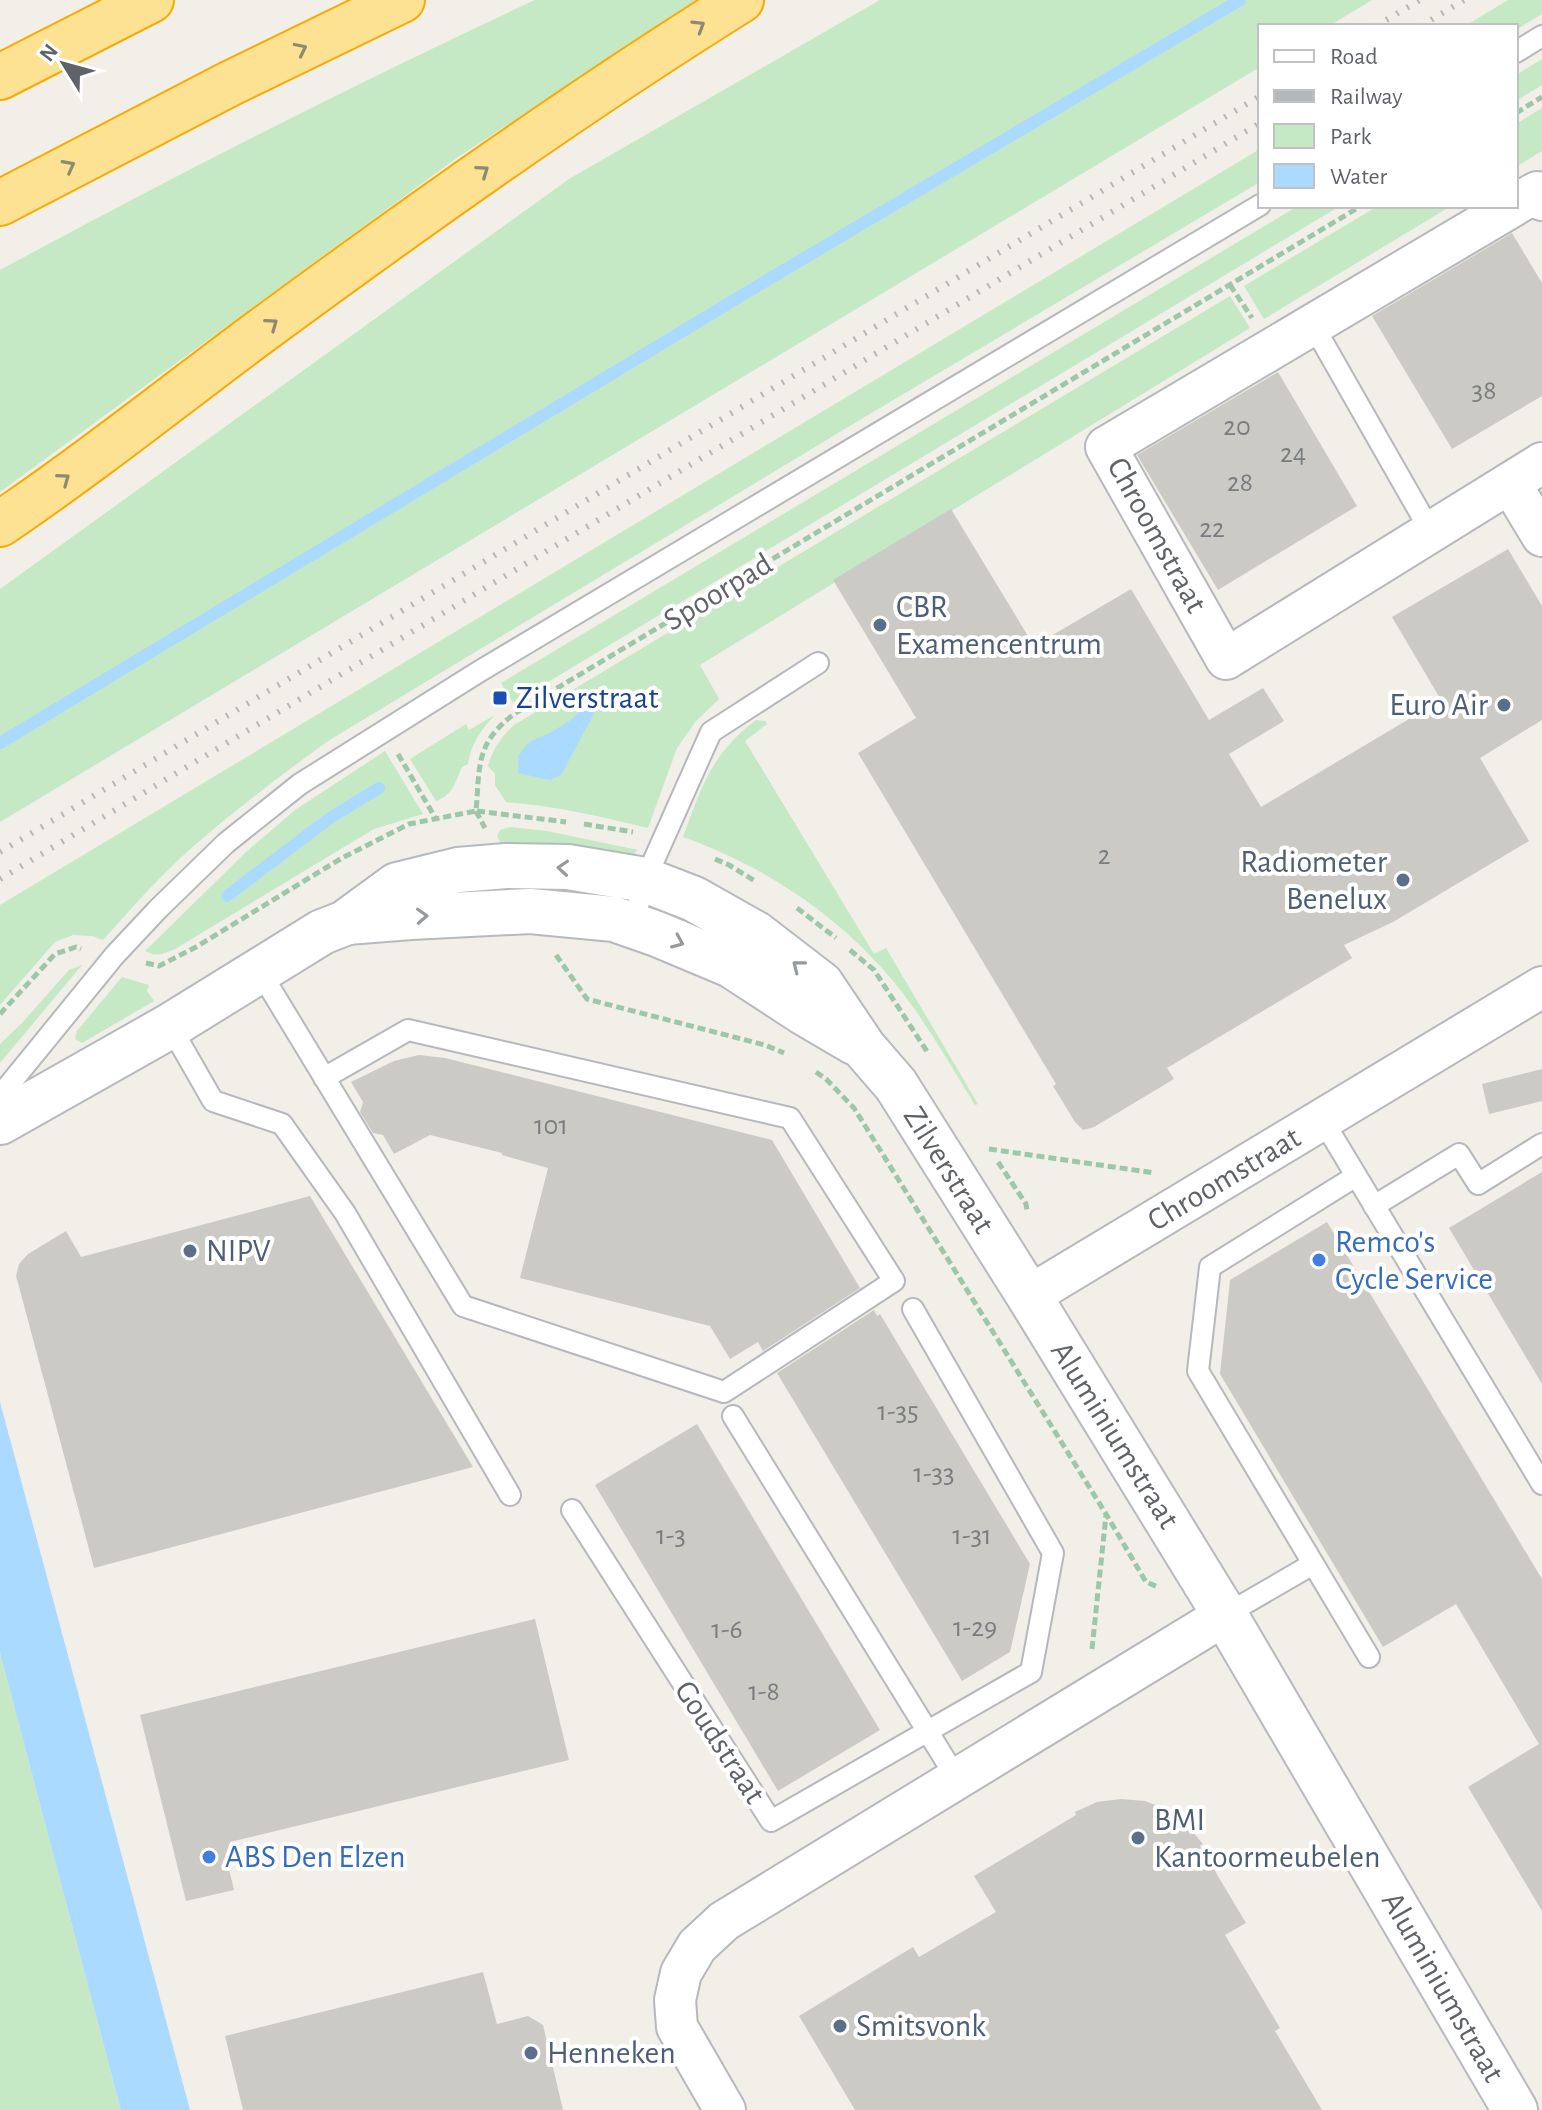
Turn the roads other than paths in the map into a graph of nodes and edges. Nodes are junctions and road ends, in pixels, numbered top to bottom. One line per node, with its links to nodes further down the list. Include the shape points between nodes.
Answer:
1 (151, 0): 6 (highway)
2 (402, 0): 8 (highway, one-way to 2)
3 (741, 0): 14 (highway, one-way to 3, via 432,207)
4 (1542, 36): 5 (lane)
5 (1518, 51)
6 (0, 77)
7 (1542, 200): 9 (street, Chroomstraat, via 1537,192)
8 (0, 203)
9 (1518, 203)
10 (1258, 206): 26 (lane, Spoorpad, via 300,784 226,843 158,909)
11 (1509, 208): 12 (street, Chroomstraat)
12 (1313, 325): 15 (lane); 15 (street, Chroomstraat, via 1106,447 1226,659)
13 (1526, 473): 15 (street, Chroomstraat); 16 (street, Chroomstraat)
14 (0, 524)
15 (1431, 532)
16 (1542, 536)
17 (818, 663): 18 (lane, via 711,732)
18 (645, 880): 19 (street, Zilverstraat, one-way to 19, via 568,867 458,870 397,885); 20 (lane); 24 (street, Zilverstraat, one-way to 18, via 821,984 756,934 694,899)
19 (345, 923): 20 (street, Zilverstraat, one-way to 20, via 530,911); 21 (street, Zilverstraat)
20 (633, 925): 24 (street, Zilverstraat, one-way to 24, via 731,965)
21 (259, 970): 23 (street, Zilverstraat); 25 (lane)
22 (1542, 987): 27 (street, Chroomstraat)
23 (170, 1026): 28 (street, Zilverstraat); 36 (lane, via 213,1101 282,1124 345,1213)
24 (864, 1048): 32 (street, Zilverstraat, via 896,1085)
25 (324, 1078): 25 (lane, via 463,1306 724,1392 894,1281 790,1118 408,1030)
26 (0, 1096)
27 (1322, 1119): 30 (lane); 32 (street, Chroomstraat)
28 (0, 1122)
29 (1542, 1144): 31 (lane, via 1478,1184 1459,1154)
30 (1356, 1176): 31 (lane); 38 (lane, via 1210,1267 1198,1371)
31 (1374, 1206): 35 (lane)
32 (1029, 1296): 39 (street, Aluminiumstraat)
33 (913, 1309): 41 (lane, Goudstraat, via 1053,1553 1031,1672)
34 (733, 1416): 41 (lane)
35 (1542, 1484)
36 (510, 1495)
37 (572, 1510): 41 (lane, Goudstraat, via 771,1821)
38 (1313, 1564): 39 (lane); 40 (lane)
39 (1225, 1615): 42 (street); 44 (street, Aluminiumstraat)
40 (1369, 1657)
41 (927, 1731): 42 (lane)
42 (957, 1779): 43 (street, via 724,1921 697,1946 681,1973 677,2027)
43 (725, 2110)
44 (1515, 2110)

